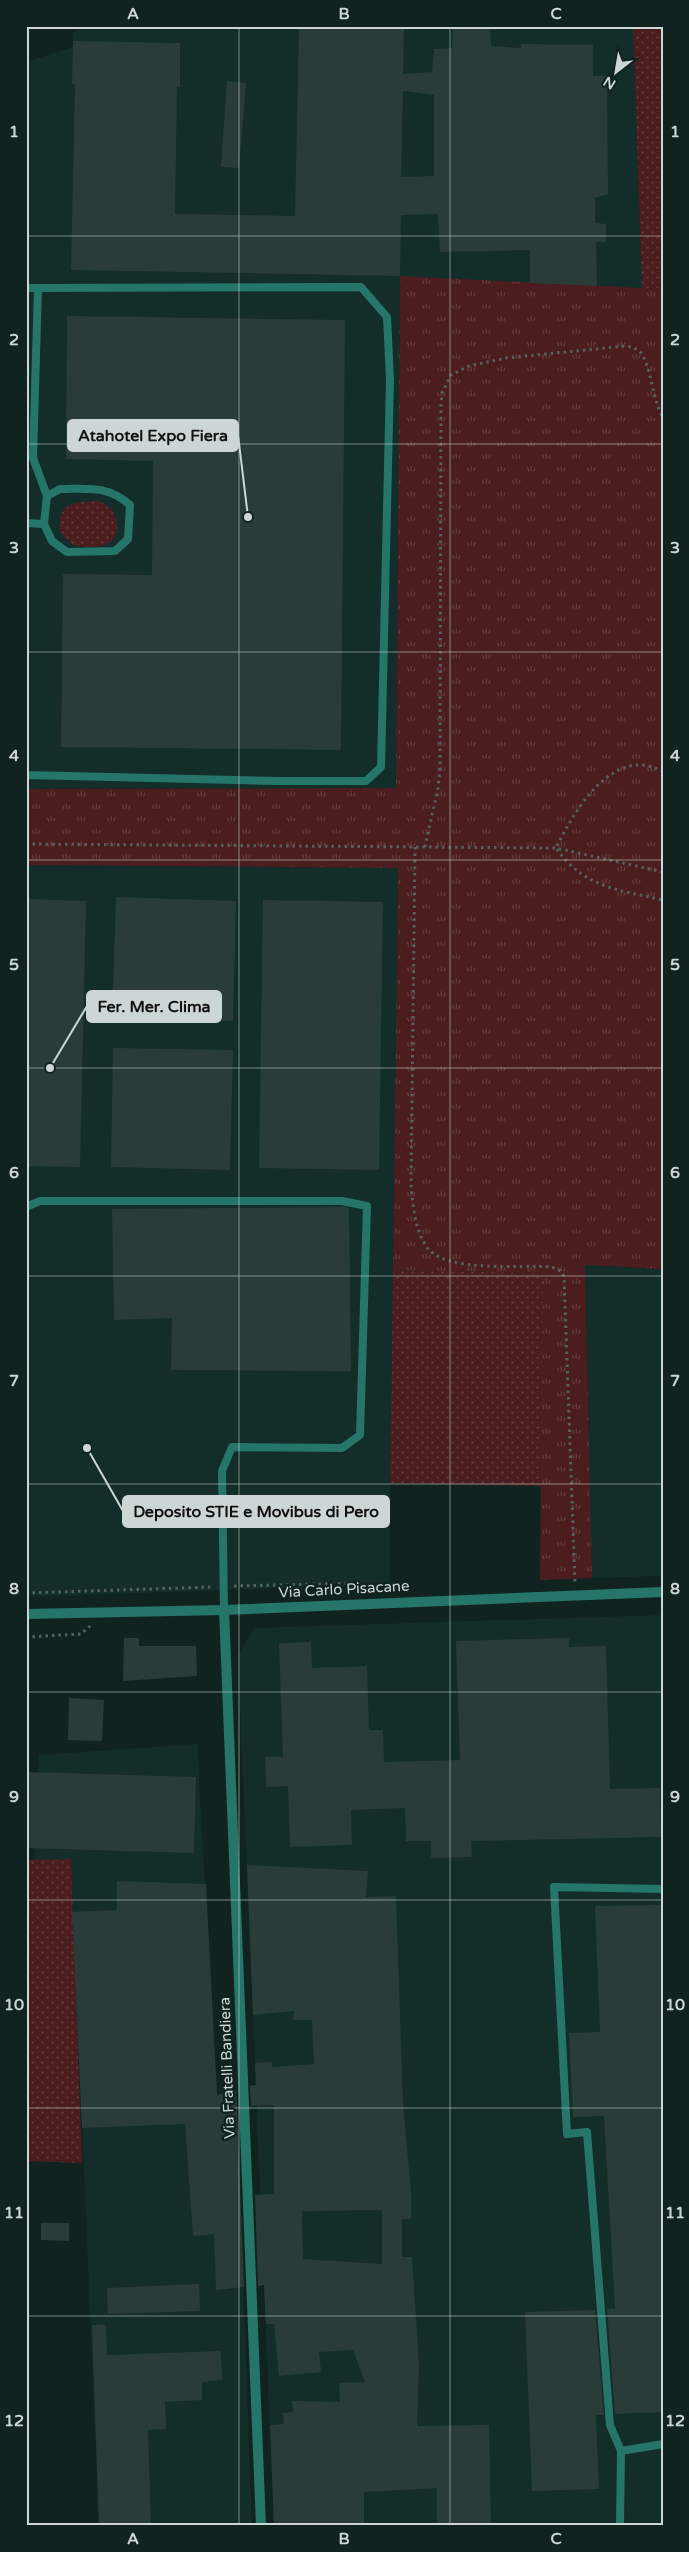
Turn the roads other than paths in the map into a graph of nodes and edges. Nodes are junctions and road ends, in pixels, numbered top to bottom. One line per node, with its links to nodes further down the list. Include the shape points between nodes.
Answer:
1 (26, 288): 2 (lane)
2 (38, 288): 3 (lane, via 33,458); 6 (lane, via 361,287 376,302 387,317 390,380 382,747 381,767 366,781)
3 (48, 496): 5 (lane); 5 (lane, via 60,489 105,489 119,495 130,505 128,539 114,552 67,552 52,541)
4 (26, 523): 5 (lane)
5 (44, 524)
6 (26, 776)
7 (26, 1207): 9 (lane, via 40,1201 332,1201 366,1206 360,1435 342,1448 232,1447 222,1471)
8 (663, 1592): 9 (street, Via Carlo Pisacane)
9 (224, 1610): 10 (street, Via Carlo Pisacane); 14 (street, Via Fratelli Bandiera)
10 (26, 1614)
11 (663, 1889): 13 (lane, via 554,1887 567,2134 587,2132 610,2425)
12 (663, 2444): 13 (lane)
13 (621, 2451): 15 (lane)
14 (261, 2526)
15 (620, 2526)

